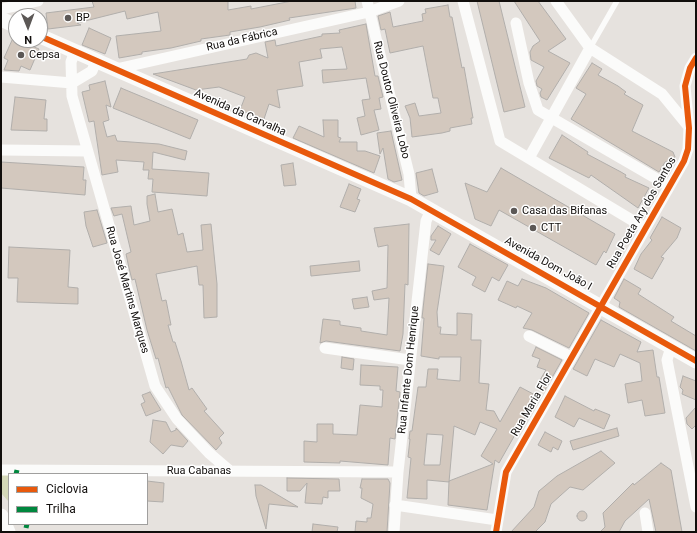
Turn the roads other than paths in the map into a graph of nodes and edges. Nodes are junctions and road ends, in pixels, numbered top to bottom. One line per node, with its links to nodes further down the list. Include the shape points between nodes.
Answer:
1 (38, 1): 7 (street)
2 (398, 1): 6 (street, Rua da Fábrica)
3 (463, 1): 22 (street, via 500,141)
4 (556, 1): 10 (street)
5 (617, 1): 10 (lane)
6 (368, 6): 14 (street, Rua da Fábrica); 24 (street, Rua Doutor Oliveira Lobo, via 409,174)
7 (5, 16)
8 (516, 23): 17 (street, via 529,83 538,110)
9 (48, 39): 11 (street, Avenida da Carvalha)
10 (590, 48): 17 (street); 18 (street, via 662,94)
11 (75, 51): 13 (street, Avenida da Carvalha); 16 (street, Rua José Martins Marques, via 71,62)
12 (696, 58): 18 (street, Rua Poeta Ary dos Santos, via 685,86)
13 (96, 61): 14 (street, Avenida da Carvalha); 16 (street, via 92,71)
14 (116, 69): 24 (street, Avenida da Carvalha)
15 (1, 78): 16 (street)
16 (72, 83): 21 (street, Rua José Martins Marques, via 72,96)
17 (551, 116): 22 (street); 23 (street)
18 (689, 128): 19 (street); 23 (street, Rua Poeta Ary dos Santos, via 688,148 684,161)
19 (696, 140)
20 (1, 150): 21 (street)
21 (87, 151): 35 (street, Rua José Martins Marques, via 155,386 177,419)
22 (529, 158): 26 (street)
23 (669, 186): 26 (street, Rua Poeta Ary dos Santos)
24 (411, 199): 25 (street, Avenida da Carvalha)
25 (431, 210): 27 (street, Avenida Dom João I); 32 (street, Rua Infante Dom Henrique, via 426,221)
26 (645, 228): 27 (street, Rua Poeta Ary dos Santos)
27 (600, 305): 29 (street, Avenida Dom João I); 31 (street, Rua Maria Flor)
28 (529, 336): 31 (street)
29 (671, 347): 33 (street, Avenida Dom João I); 37 (street, via 666,360)
30 (325, 348): 32 (street)
31 (570, 357): 41 (street, Rua Maria Flor, via 506,472)
32 (410, 360): 36 (street, Rua Infante Dom Henrique)
33 (696, 361)
34 (1, 470): 35 (street, Rua Cabanas)
35 (230, 471): 36 (street, Rua Cabanas)
36 (398, 472): 38 (street, Rua Infante Dom Henrique)
37 (693, 482): 39 (street)
38 (395, 505): 41 (street); 42 (street, Rua Infante Dom Henrique)
39 (696, 507)
40 (645, 513): 44 (street)
41 (497, 520): 43 (street, Rua Maria Flor)
42 (394, 532)
43 (496, 532)
44 (648, 532)

